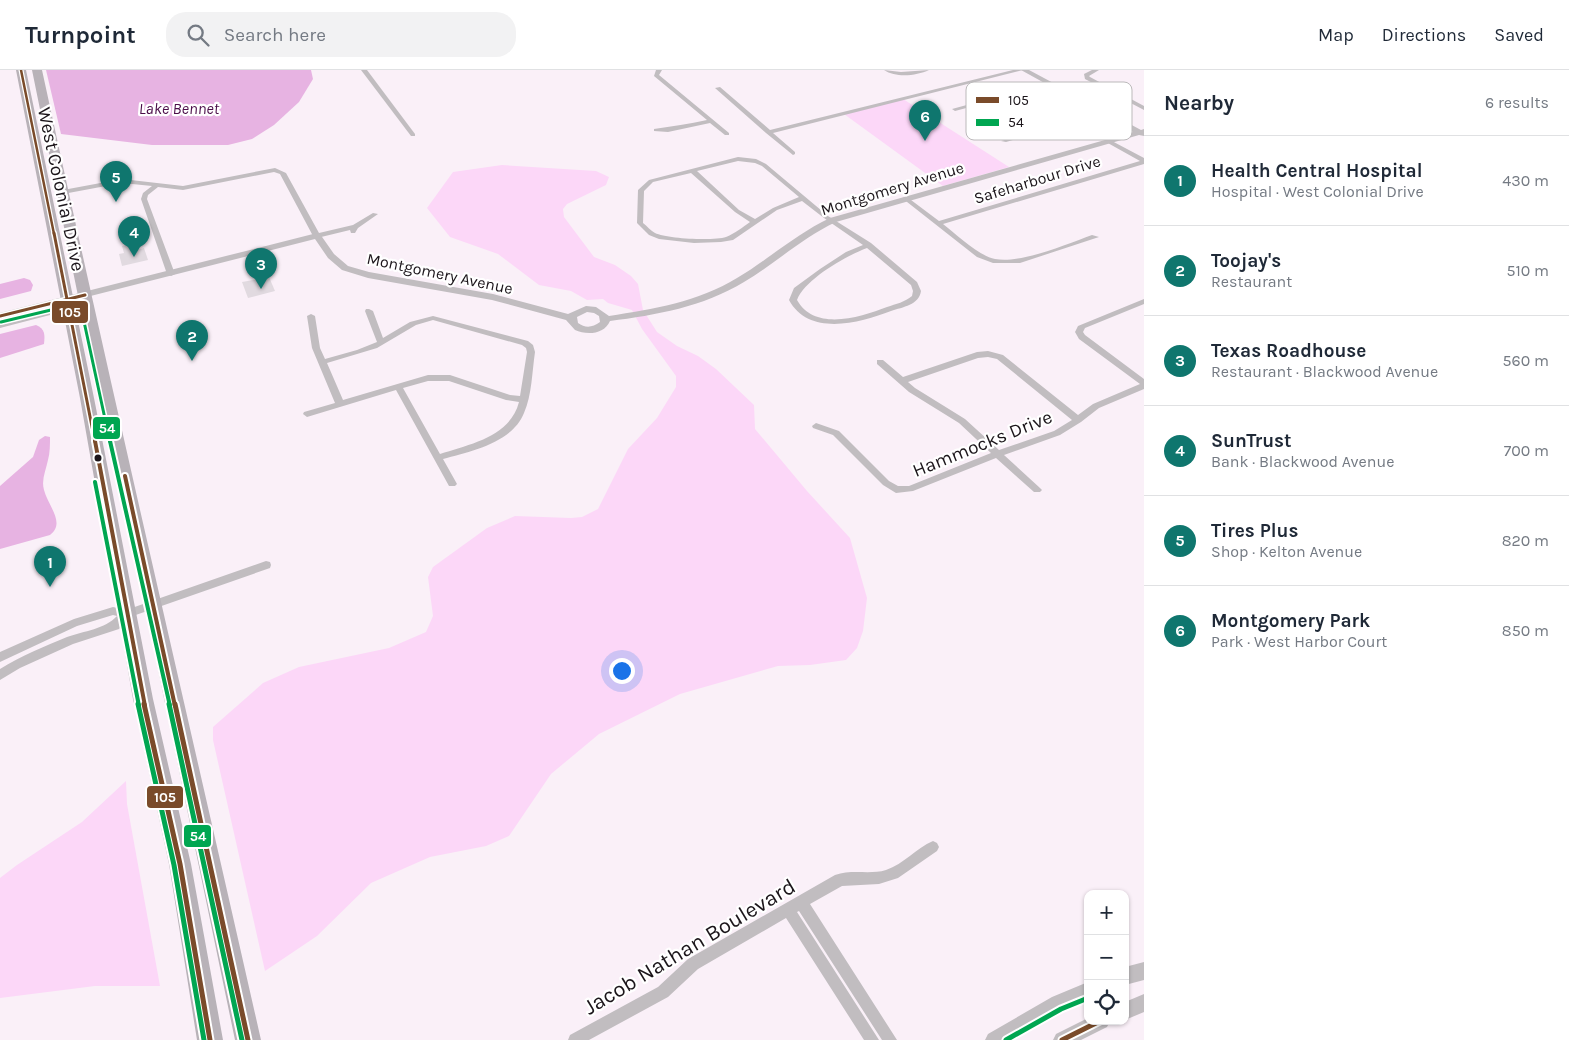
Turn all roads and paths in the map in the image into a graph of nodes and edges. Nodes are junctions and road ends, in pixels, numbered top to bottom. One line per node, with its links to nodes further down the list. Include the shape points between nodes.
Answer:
1 (21, 70): 29 (highway, West Colonial Drive)
2 (37, 70): 30 (highway, West Colonial Drive)
3 (364, 70): 24 (street)
4 (659, 70): 20 (street, via 656,75)
5 (887, 70): 6 (street, via 907,75)
6 (926, 70)
7 (1022, 70): 9 (street); 10 (street)
8 (1096, 70): 11 (street, via 1086,75)
9 (973, 82)
10 (1047, 82)
11 (1095, 82)
12 (966, 84): 22 (street)
13 (718, 88): 22 (street)
14 (1132, 101): 16 (street)
15 (1144, 102): 16 (street)
16 (1137, 104): 18 (street)
17 (966, 106): 19 (street)
18 (1144, 108)
19 (955, 109)
20 (711, 121): 21 (street); 23 (street)
21 (656, 130)
22 (768, 132): 31 (street)
23 (727, 134)
24 (413, 135)
25 (1008, 140): 27 (street)
26 (1112, 140): 28 (street, Montgomery Avenue)
27 (1004, 141)
28 (1108, 141): 32 (street); 37 (street, Montgomery Avenue)
29 (35, 143): 30 (highway); 48 (highway, West Colonial Drive)
30 (54, 149): 35 (highway, West Colonial Drive)
31 (792, 153)
32 (1144, 161): 41 (street, Safeharbour Drive)
33 (692, 170): 36 (street, via 738,159 756,161); 40 (street, via 737,211); 40 (street, via 651,181 641,190 640,223 651,234 712,241 730,238)
34 (155, 187): 35 (street, via 122,182); 43 (street, via 195,187 276,170 283,173); 46 (street, via 145,194 144,199)
35 (63, 192): 48 (highway, West Colonial Drive)
36 (803, 198): 39 (street); 40 (street)
37 (905, 198): 39 (street, Montgomery Avenue); 41 (street)
38 (376, 214): 43 (street, via 355,227 353,232)
39 (833, 220): 44 (street); 54 (street, Montgomery Avenue, via 812,229 722,290 650,312)
40 (753, 221)
41 (938, 223): 42 (street, via 993,261 1020,261)
42 (1095, 237)
43 (319, 239): 45 (street); 47 (street); 53 (street, Montgomery Avenue, via 345,268 493,297)
44 (868, 245): 44 (street, via 838,258 797,290 793,300 796,307 823,322 846,323 910,302 916,297 914,284)
45 (235, 258): 46 (street); 47 (street)
46 (171, 274): 48 (street)
47 (187, 278): 48 (street)
48 (77, 301): 51 (street); 55 (street); 72 (highway, West Colonial Drive, via 105,394); 73 (highway, West Colonial Drive)
49 (1144, 302): 60 (street, via 1082,326 1079,332)
50 (369, 312): 56 (street)
51 (0, 316)
52 (311, 316): 57 (street, via 316,348)
53 (571, 318): 54 (street, via 575,312 586,309 600,312); 54 (street, via 573,325 586,330 598,329)
54 (606, 319)
55 (0, 325)
56 (381, 343): 57 (street); 62 (street, via 416,320 433,318 526,343 532,352)
57 (322, 362): 63 (street)
58 (880, 362): 59 (street)
59 (901, 380): 65 (street, via 977,354 988,354 1000,358); 67 (street, via 962,421)
60 (1144, 385): 65 (street, Hammocks Drive, via 1096,406)
61 (398, 387): 62 (street, via 441,377); 63 (street); 68 (street)
62 (522, 399): 68 (street, via 520,414 513,424 491,440)
63 (340, 404): 64 (street)
64 (307, 414)
65 (1078, 420): 67 (street, Hammocks Drive, via 1057,433)
66 (816, 426): 67 (street, Hammocks Drive, via 836,433 896,490 910,489)
67 (997, 454): 70 (street)
68 (437, 458): 69 (street)
69 (452, 484)
70 (1037, 490)
71 (266, 564): 72 (street)
72 (153, 605): 73 (street); 86 (highway, West Colonial Drive)
73 (126, 614): 74 (street, via 113,611 74,623); 75 (street, via 115,626 70,641); 85 (highway, West Colonial Drive, via 180,864)
74 (0, 657)
75 (0, 675)
76 (933, 847): 77 (street, Jacob Nathan Boulevard, via 895,873 879,878 840,880)
77 (802, 902): 78 (street, Jacob Nathan Boulevard); 89 (street)
78 (788, 909): 87 (street, Jacob Nathan Boulevard, via 692,964 663,992); 88 (street)
79 (1144, 971): 80 (street)
80 (1129, 975)
81 (1084, 993): 90 (street, via 1058,1003)
82 (1144, 1003): 83 (street)
83 (1129, 1009)
84 (1093, 1025): 91 (street)
85 (210, 1040)
86 (248, 1040)
87 (575, 1040)
88 (872, 1040)
89 (890, 1040)
90 (994, 1040)
91 (1062, 1040)

